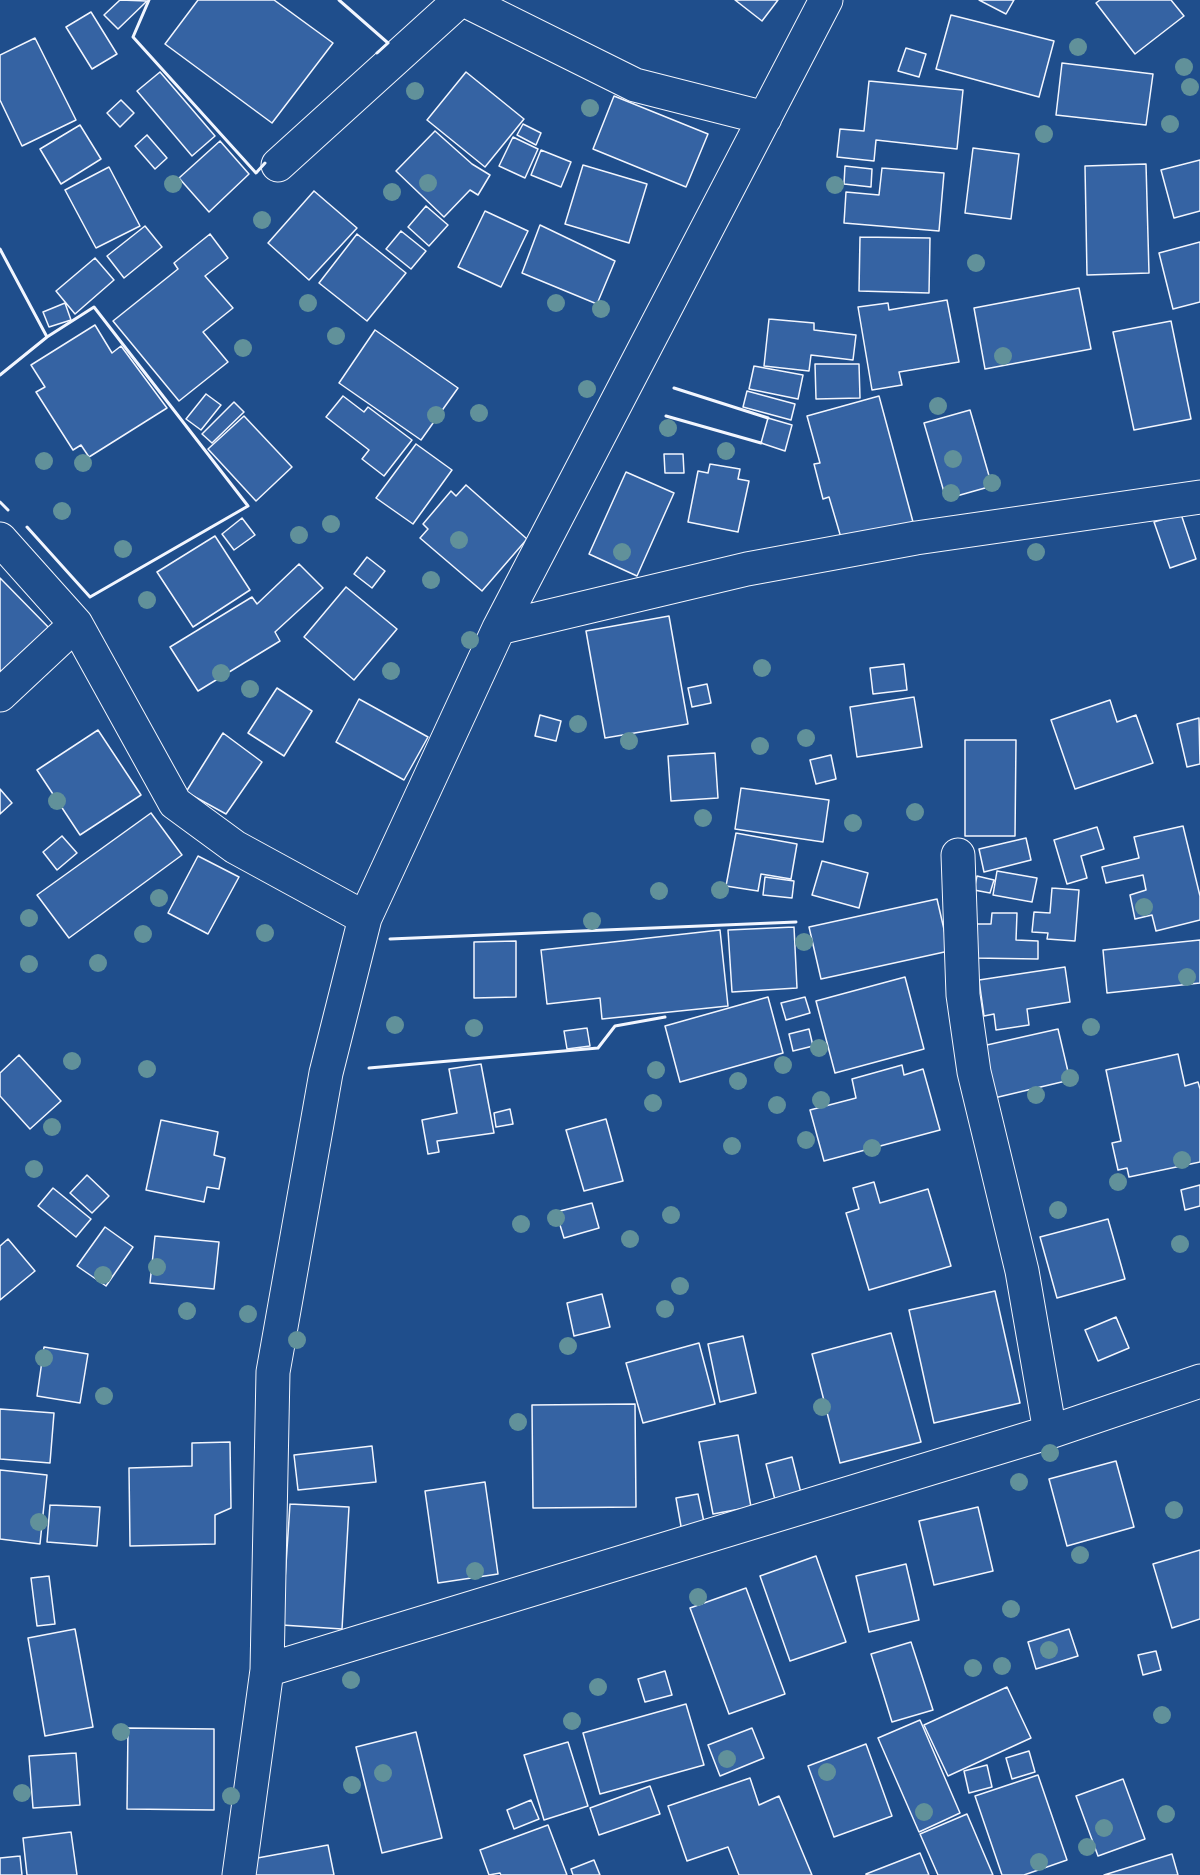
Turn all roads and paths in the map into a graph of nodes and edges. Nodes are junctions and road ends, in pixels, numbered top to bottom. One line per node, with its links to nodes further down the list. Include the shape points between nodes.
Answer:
1 (462, 0): 3 (street, via 634,85); 4 (street)
2 (826, 0): 3 (street)
3 (765, 118): 8 (street)
4 (278, 165)
5 (1200, 497): 8 (street, via 916,538 747,569)
6 (0, 539): 7 (street)
7 (76, 624): 9 (street); 11 (street, via 175,803 235,847)
8 (499, 628): 11 (street)
9 (0, 695)
10 (958, 855): 13 (street, via 963,995 974,1072 1022,1271)
11 (365, 918): 14 (street, via 326,1073 273,1372)
12 (1200, 1381): 13 (street)
13 (1050, 1432): 14 (street)
14 (267, 1670): 15 (street)
15 (239, 1875)

